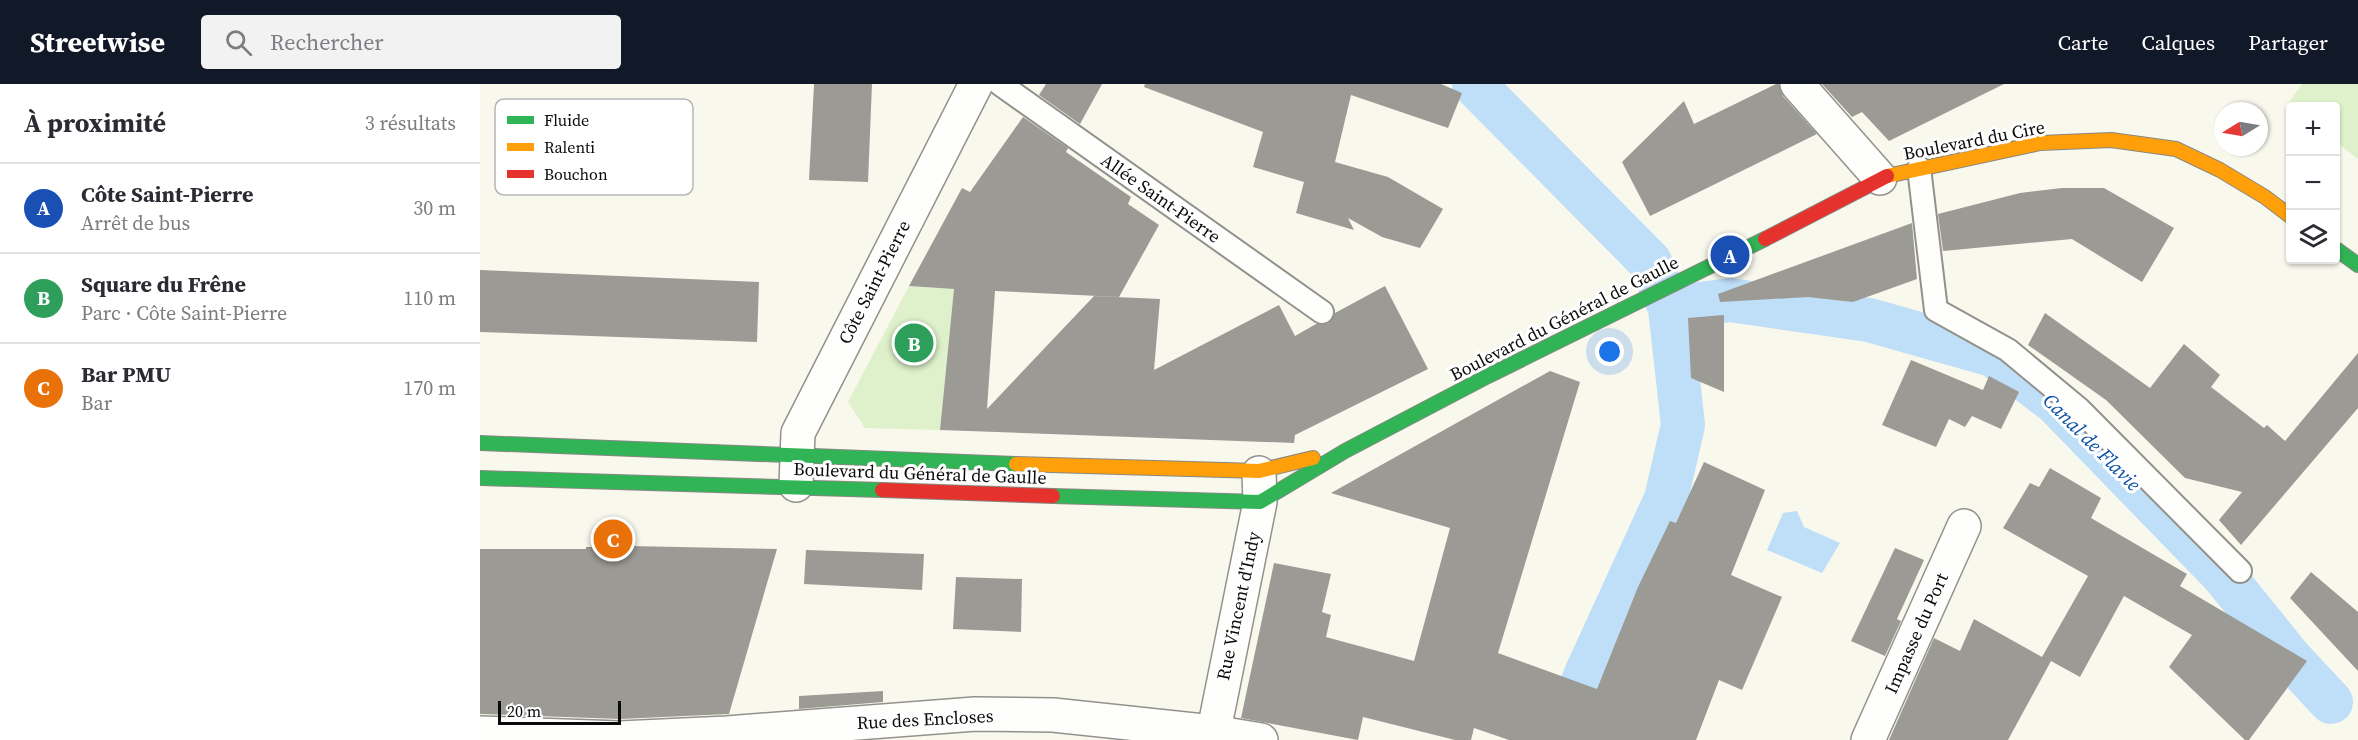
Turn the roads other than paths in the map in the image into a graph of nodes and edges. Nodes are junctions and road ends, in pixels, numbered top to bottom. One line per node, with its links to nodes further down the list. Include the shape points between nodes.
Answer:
1 (976, 84): 13 (street, Côte Saint-Pierre, via 805,417 798,433)
2 (1000, 84): 10 (lane, Allée Saint-Pierre)
3 (1797, 84): 5 (street)
4 (1920, 168): 5 (street, Boulevard du Cire); 6 (street, Boulevard du Cire, via 2040,143 2111,140 2176,149 2220,170); 17 (lane, via 1936,310 2008,350 2079,409)
5 (1880, 178): 7 (street, Boulevard du Cire)
6 (2286, 213)
7 (1801, 221): 12 (street, Boulevard du Général de Gaulle)
8 (2340, 252): 9 (street)
9 (2358, 265)
10 (1322, 312)
11 (480, 443): 13 (street, Boulevard du Général de Gaulle)
12 (1345, 450): 15 (street, Boulevard du Général de Gaulle); 15 (street, Boulevard du Général de Gaulle)
13 (796, 472): 14 (street, Boulevard du Général de Gaulle); 15 (street, Boulevard du Général de Gaulle); 15 (street, Boulevard du Général de Gaulle)
14 (480, 478)
15 (1260, 486): 19 (street, Rue Vincent d'Indy)
16 (1964, 526): 22 (street, Impasse du Port)
17 (2240, 571)
18 (480, 734): 20 (street, Rue des Encloses)
19 (1212, 736): 20 (street, Rue des Encloses, via 1053,715 975,714 728,733); 21 (street, Rue des Encloses)
20 (512, 737)
21 (1261, 740)
22 (1868, 740)

